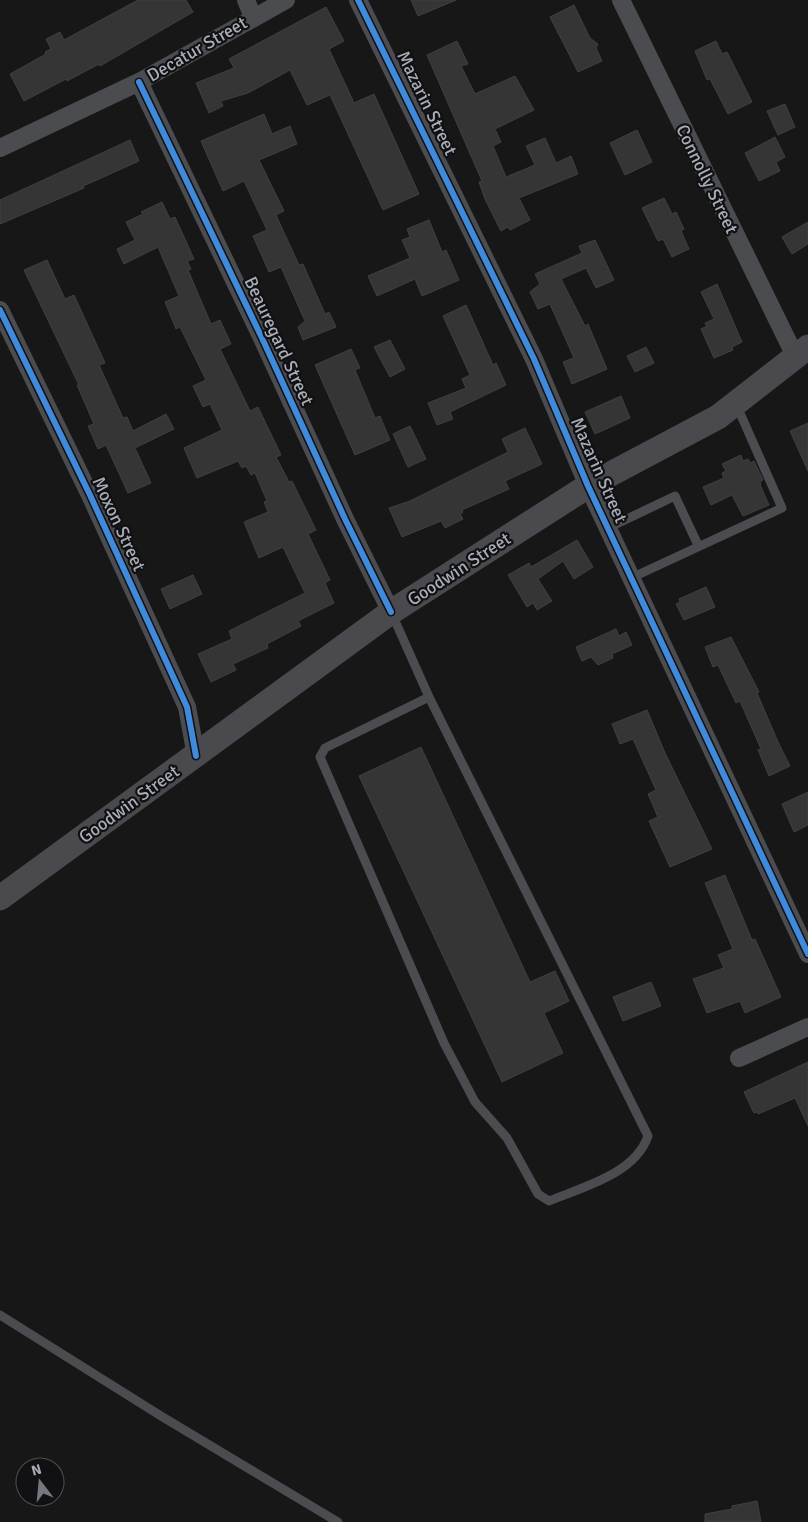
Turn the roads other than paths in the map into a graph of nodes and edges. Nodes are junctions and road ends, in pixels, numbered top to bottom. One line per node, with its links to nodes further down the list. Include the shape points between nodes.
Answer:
1 (246, 0): 5 (street)
2 (286, 0): 5 (street, Decatur Street)
3 (358, 0): 11 (street, Mazarin Street, via 534,359)
4 (620, 0): 9 (street, Connolly Street)
5 (253, 17): 6 (street, Decatur Street)
6 (139, 82): 7 (street, Decatur Street); 15 (street, Beauregard Street)
7 (0, 148)
8 (0, 310): 17 (street, Moxon Street, via 188,707)
9 (802, 352): 10 (main road, Goodwin Street)
10 (736, 404): 11 (main road, Goodwin Street, via 718,418); 13 (lane, via 782,508)
11 (588, 486): 12 (street, Mazarin Street); 15 (main road, Goodwin Street)
12 (608, 528): 13 (lane, via 675,496); 14 (street, Mazarin Street)
13 (698, 545): 14 (lane)
14 (631, 578): 19 (street, Mazarin Street)
15 (391, 612): 16 (lane); 17 (main road, Goodwin Street)
16 (430, 697): 16 (lane, via 648,1136 644,1149 625,1165 601,1180 549,1201 538,1194 507,1138 475,1102 444,1043 320,757 325,748)
17 (196, 756): 18 (main road, Goodwin Street)
18 (0, 898)
19 (808, 954)
20 (808, 1026): 21 (street)
21 (739, 1058)
22 (0, 1314): 23 (lane)
23 (338, 1522)

